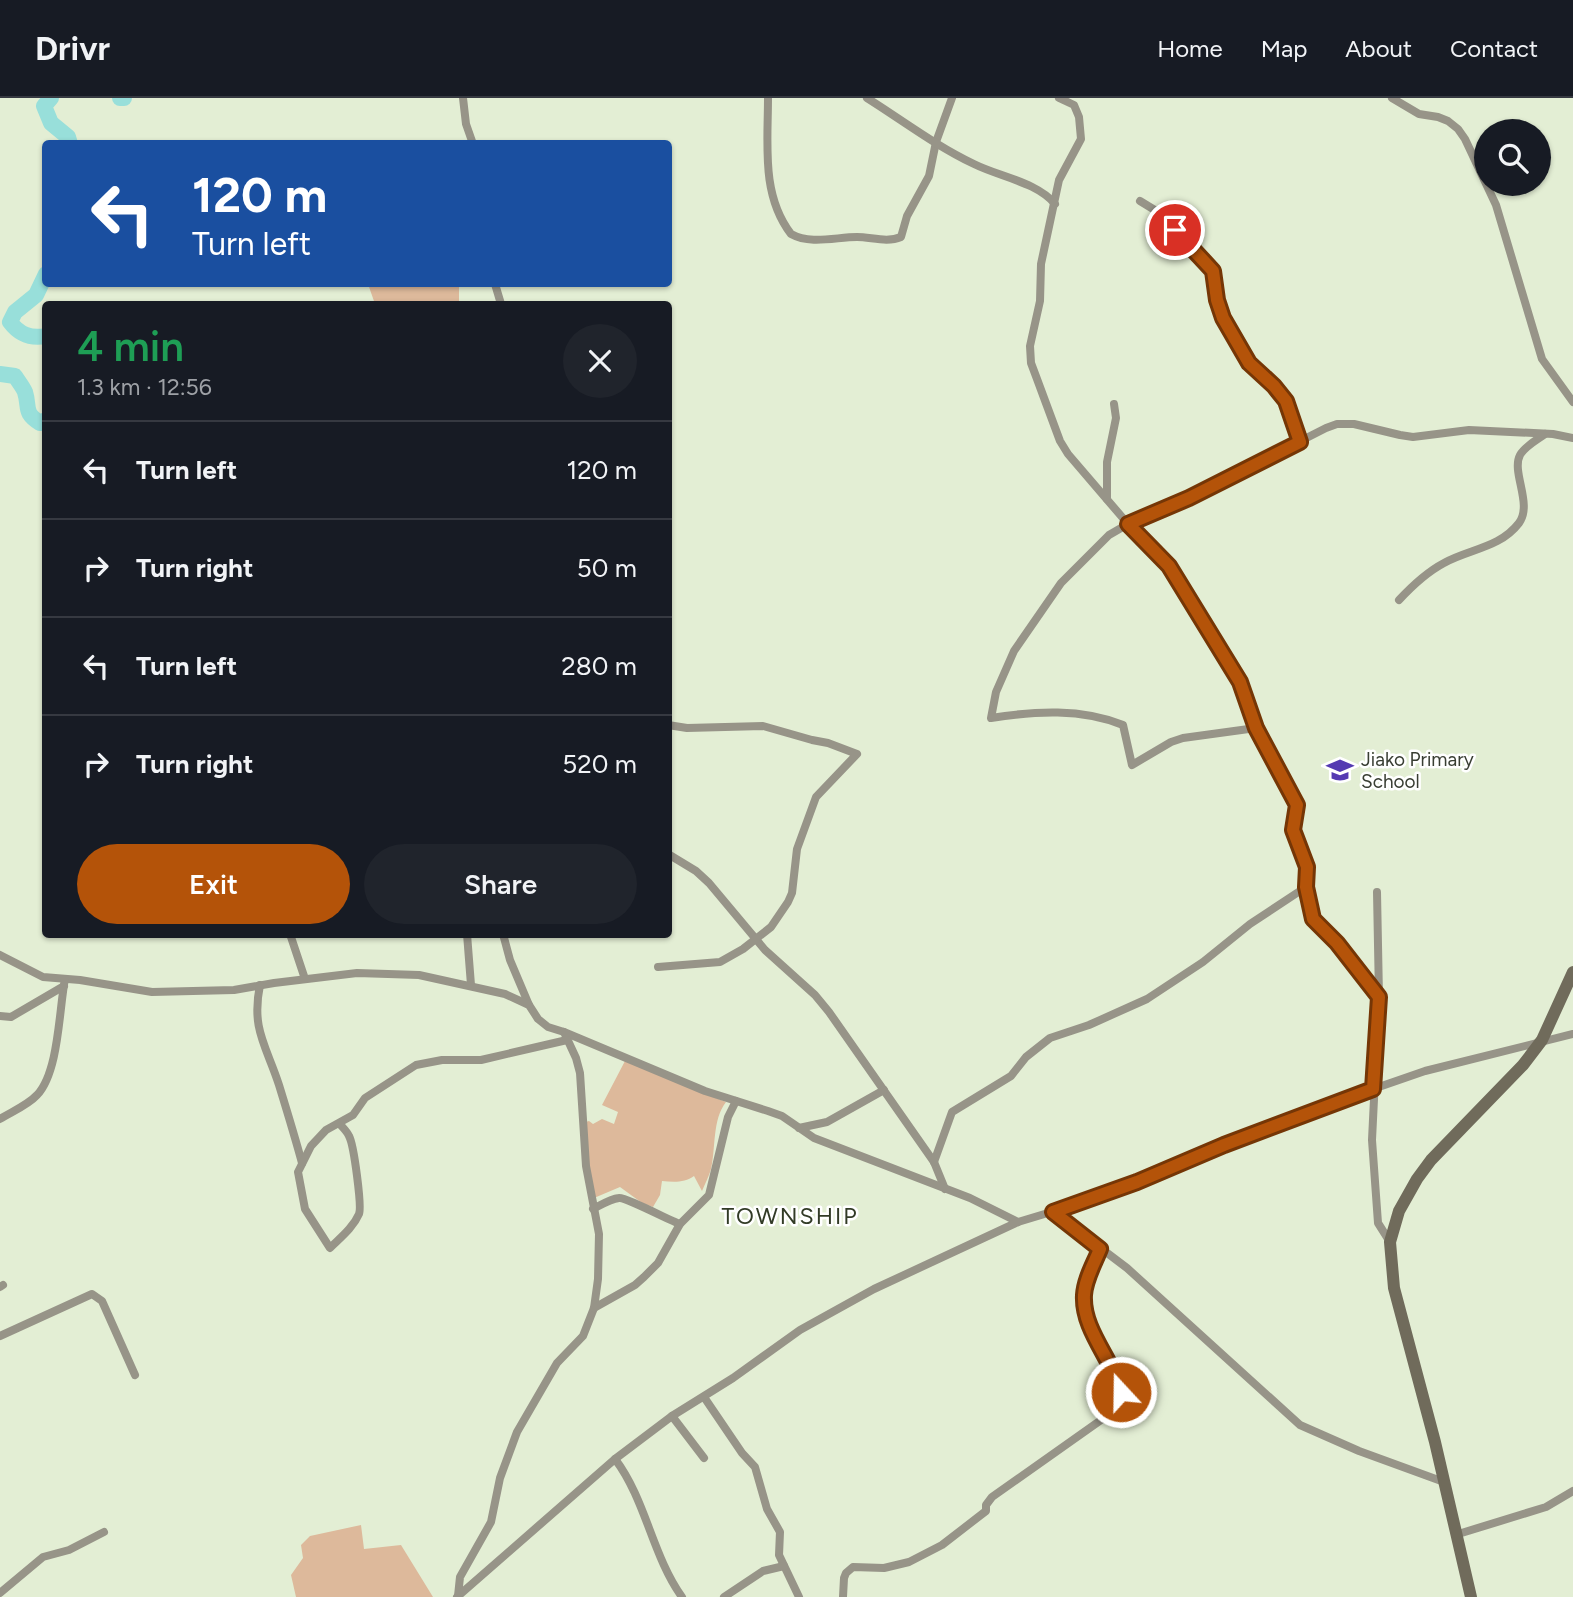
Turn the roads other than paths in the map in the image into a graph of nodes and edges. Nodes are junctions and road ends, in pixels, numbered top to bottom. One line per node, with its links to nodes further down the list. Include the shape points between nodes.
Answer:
1 (463, 98): 7 (street)
2 (768, 98): 8 (street, via 770,189 786,227 797,237 901,237 929,176)
3 (867, 98): 8 (street)
4 (952, 98): 8 (street)
5 (1059, 98): 10 (street, via 1074,105 1082,131 1059,180)
6 (1392, 98): 11 (street, via 1419,114 1448,121 1465,139 1496,205 1542,359)
7 (472, 140)
8 (936, 142): 10 (street, via 972,163 1044,192)
9 (1140, 201): 15 (street, via 1158,212 1213,271 1223,318 1249,363 1286,401)
10 (1055, 204): 16 (street, via 1041,264 1031,363 1063,447)
11 (1573, 402)
12 (1114, 404): 16 (street)
13 (1545, 434): 14 (street); 15 (street, via 1469,430 1413,436 1346,424); 18 (street, via 1518,460 1524,504 1517,526 1479,551 1444,563)
14 (1573, 439)
15 (1300, 442): 17 (street)
16 (1107, 499): 17 (street)
17 (1128, 524): 20 (street, via 1164,561 1200,614 1240,682); 20 (street, via 1109,536 1061,583 1009,661 991,718 1075,713 1110,720 1123,725 1132,765 1183,738)
18 (1399, 600)
19 (672, 726): 27 (street, via 762,726 857,754 816,797 797,849 788,902)
20 (1256, 728): 22 (street, via 1297,805 1293,830 1307,867)
21 (672, 856): 27 (street, via 709,883)
22 (1306, 887): 35 (street, via 1313,919); 47 (street, via 1147,999 1050,1038 1010,1076 952,1112)
23 (1377, 892): 35 (street)
24 (291, 938): 31 (street)
25 (467, 938): 34 (street)
26 (504, 938): 36 (street)
27 (756, 940): 29 (street, via 720,962); 42 (street, via 815,995)
28 (0, 955): 32 (street, via 43,977)
29 (658, 967)
30 (1573, 972): 40 (street)
31 (306, 979): 33 (street); 34 (street, via 396,974)
32 (64, 982): 33 (street, via 152,992); 37 (street, via 11,1017); 44 (street, via 59,1037 43,1084 36,1096)
33 (260, 985): 48 (street, via 255,1009 259,1031)
34 (471, 985): 36 (street)
35 (1379, 997): 41 (street)
36 (529, 1004): 39 (street, via 542,1023)
37 (0, 1016)
38 (1573, 1034): 40 (street)
39 (566, 1036): 43 (street); 45 (street, via 481,1060 416,1065 365,1098 353,1115); 50 (street, via 580,1073)
40 (1542, 1040): 41 (street); 54 (street, via 1502,1089 1431,1160 1399,1211)
41 (1373, 1089): 51 (street); 54 (street, via 1377,1213 1381,1231)
42 (884, 1090): 46 (street, via 827,1122); 47 (street)
43 (736, 1101): 46 (street, via 782,1116); 53 (street, via 709,1195)
44 (0, 1119)
45 (339, 1123): 48 (street, via 318,1139); 48 (street, via 353,1146 361,1206 351,1226 330,1248 305,1209 298,1172)
46 (799, 1128): 49 (street)
47 (934, 1162): 49 (street)
48 (302, 1163)
49 (945, 1189): 52 (street)
50 (593, 1209): 53 (street, via 623,1198); 56 (street, via 599,1234)
51 (1053, 1212): 52 (street); 55 (street)
52 (1018, 1222): 59 (street, via 830,1312)
53 (680, 1224): 56 (street, via 658,1263 644,1277)
54 (1390, 1242): 63 (street, via 1394,1288)
55 (1100, 1249): 63 (street, via 1194,1326 1300,1425); 73 (street, via 1084,1299 1097,1340 1117,1378 1121,1392 1118,1408 992,1497 986,1511 939,1547 909,1562 850,1569 844,1577)
56 (594, 1308): 69 (street, via 583,1336 557,1363 517,1432 499,1478 491,1522 460,1577)
57 (0, 1336): 58 (street, via 92,1294 102,1301)
58 (135, 1375)
59 (704, 1397): 60 (street); 67 (street, via 755,1466 767,1509 780,1532 778,1550)
60 (672, 1416): 61 (street); 62 (street)
61 (704, 1458)
62 (615, 1459): 69 (street); 70 (street)
63 (1444, 1482): 66 (street)
64 (1573, 1491): 66 (street, via 1546,1507)
65 (104, 1532): 68 (street, via 69,1550 43,1556)
66 (1455, 1535): 74 (street)
67 (783, 1566): 71 (street, via 763,1572); 72 (street)
68 (0, 1592)
69 (458, 1596)
70 (682, 1597)
71 (724, 1597)
72 (799, 1597)
73 (843, 1597)
74 (1471, 1597)

